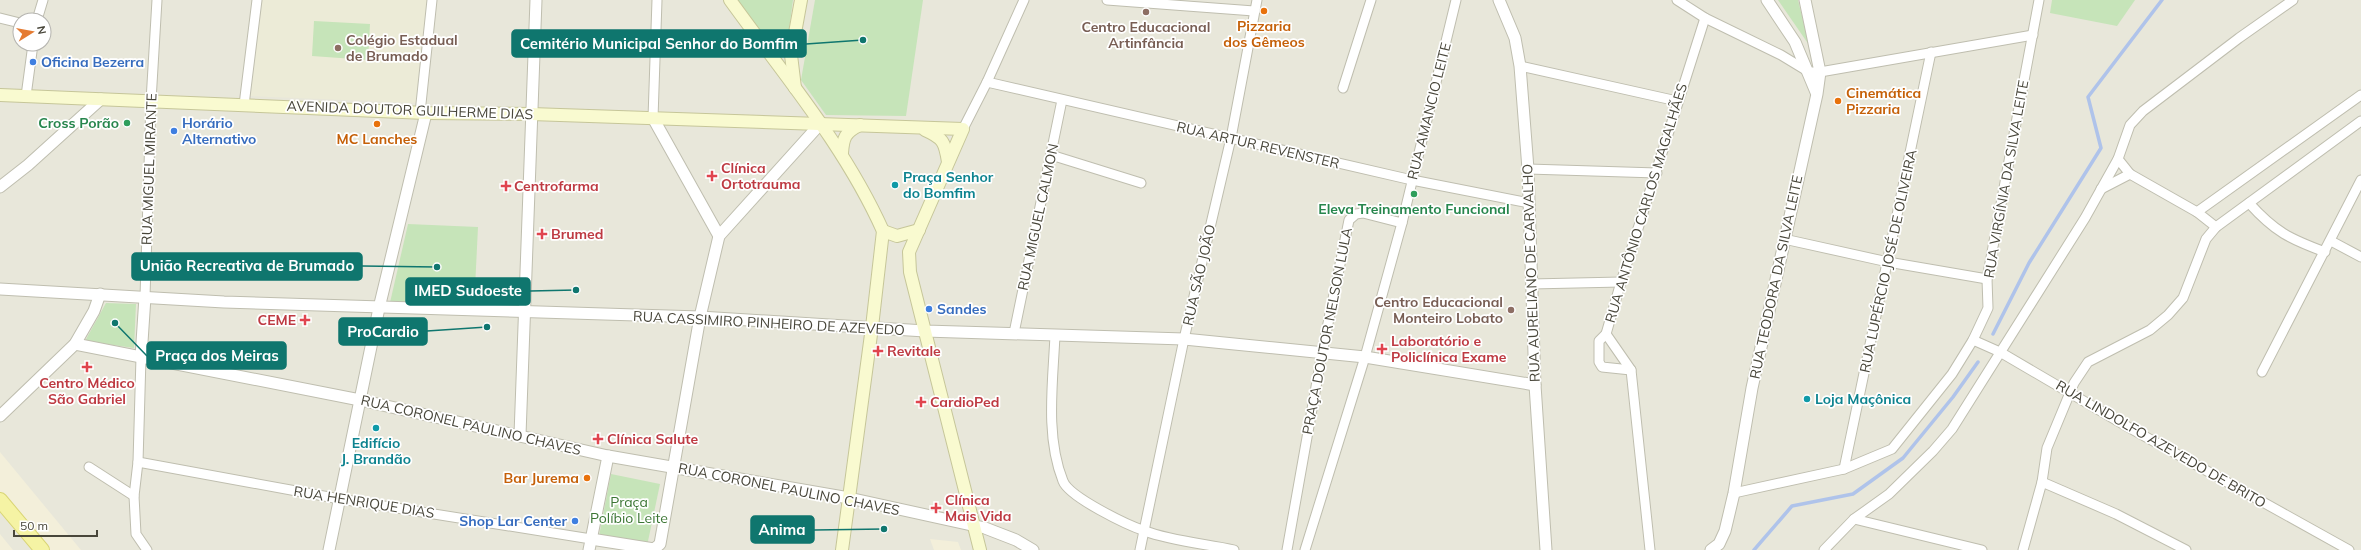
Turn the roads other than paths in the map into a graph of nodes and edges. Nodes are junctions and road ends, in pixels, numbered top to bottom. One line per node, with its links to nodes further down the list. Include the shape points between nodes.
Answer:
1 (43, 0): 22 (street)
2 (157, 0): 41 (street, RUA MIGUEL MIRANTE)
3 (257, 0): 43 (street)
4 (432, 0): 44 (street)
5 (536, 0): 45 (street)
6 (657, 0): 46 (street)
7 (730, 0): 29 (main road)
8 (801, 0): 30 (main road)
9 (1024, 0): 33 (street)
10 (1107, 0): 20 (street)
11 (1256, 0): 21 (street, RUA SÃO JOÃO)
12 (1371, 0): 34 (street)
13 (1456, 0): 60 (street, RUA AMANCIO LEITE)
14 (1499, 0): 31 (street, RUA AURELIANO DE CARVALHO, via 1515,38)
15 (1678, 0): 24 (street)
16 (1766, 0): 32 (street)
17 (1805, 0): 32 (street, RUA TEODORA DA SILVA LEITE)
18 (2039, 0): 26 (street, RUA VIRGÍNIA DA SILVA LEITE)
19 (2293, 0): 55 (street, via 2238,38 2143,111 2130,125)
20 (1131, 2): 21 (street)
21 (1254, 11): 52 (street, RUA SÃO JOÃO)
22 (39, 12)
23 (0, 18): 25 (street)
24 (1705, 18): 32 (street); 42 (street, RUA ANTÔNIO CARLOS MAGALHÃES)
25 (12, 21)
26 (2033, 35): 28 (street); 78 (street, RUA VIRGÍNIA DA SILVA LEITE)
27 (32, 52): 38 (street)
28 (1931, 52): 32 (street); 77 (street, RUA LUPÉRCIO JOSÉ DE OLIVEIRA)
29 (769, 54): 30 (main road); 35 (main road)
30 (791, 55): 35 (main road)
31 (1520, 66): 42 (street); 57 (street, RUA AURELIANO DE CARVALHO)
32 (1814, 72): 73 (street, RUA TEODORA DA SILVA LEITE, via 1817,94)
33 (987, 82): 40 (street, RUA ARTUR REVENSTER); 51 (street)
34 (1343, 88)
35 (795, 89): 48 (main road)
36 (2361, 94): 67 (street)
37 (0, 95): 38 (main road, AVENIDA DOUTOR GUILHERME DIAS)
38 (26, 96): 39 (main road, AVENIDA DOUTOR GUILHERME DIAS)
39 (101, 99): 41 (main road, AVENIDA DOUTOR GUILHERME DIAS); 63 (street)
40 (1062, 100): 52 (street, RUA ARTUR REVENSTER); 54 (street, RUA MIGUEL CALMON)
41 (151, 101): 43 (main road, AVENIDA DOUTOR GUILHERME DIAS); 83 (street, RUA MIGUEL MIRANTE)
42 (1677, 102): 58 (street, RUA ANTÔNIO CARLOS MAGALHÃES)
43 (244, 105): 44 (main road, AVENIDA DOUTOR GUILHERME DIAS)
44 (423, 113): 45 (main road, AVENIDA DOUTOR GUILHERME DIAS); 84 (street)
45 (531, 114): 46 (main road, AVENIDA DOUTOR GUILHERME DIAS); 85 (street)
46 (653, 118): 48 (main road, AVENIDA DOUTOR GUILHERME DIAS); 72 (street)
47 (2361, 121): 66 (street)
48 (821, 123): 49 (main road); 53 (main road); 72 (street)
49 (860, 125): 50 (main road); 53 (main road, via 850,130 843,138)
50 (920, 128): 51 (main road); 56 (main road, via 938,136 946,146)
51 (963, 129): 56 (main road)
52 (1232, 138): 60 (street, RUA ARTUR REVENSTER); 92 (street, RUA SÃO JOÃO)
53 (842, 153): 70 (main road)
54 (1051, 155): 62 (street); 89 (street, RUA MIGUEL CALMON)
55 (2118, 160): 59 (street); 64 (street)
56 (948, 163): 71 (main road)
57 (1528, 169): 58 (street); 65 (street, RUA AURELIANO DE CARVALHO)
58 (1657, 173): 79 (street, RUA ANTÔNIO CARLOS MAGALHÃES)
59 (2130, 174): 64 (street); 67 (street)
60 (1412, 180): 65 (street, RUA ARTUR REVENSTER); 68 (street, RUA AMANCIO LEITE)
61 (2361, 180): 74 (street)
62 (1141, 183)
63 (0, 187)
64 (2101, 190): 95 (street)
65 (1529, 203): 80 (street, RUA AURELIANO DE CARVALHO)
66 (2249, 203): 69 (street); 75 (street, via 2276,231)
67 (2196, 212): 69 (street)
68 (1402, 223): 96 (street, PRAÇA DOUTOR NELSON LULA, via 1363,213 1356,214 1349,220); 98 (street)
69 (2216, 227): 102 (street, via 2206,239 2182,298 2168,315 2150,330 2088,362)
70 (883, 230): 71 (main road, via 898,236); 87 (main road)
71 (919, 230): 88 (main road, via 909,252 910,272)
72 (719, 236): 86 (street)
73 (1784, 239): 77 (street); 112 (street, RUA TEODORA DA SILVA LEITE, via 1752,388)
74 (2331, 241): 75 (street); 76 (street)
75 (2325, 252): 100 (street)
76 (2361, 257)
77 (1888, 262): 78 (street); 110 (street, RUA LUPÉRCIO JOSÉ DE OLIVEIRA)
78 (1987, 279): 93 (street, RUA VIRGÍNIA DA SILVA LEITE, via 1988,308)
79 (1621, 282): 80 (street); 90 (street, RUA ANTÔNIO CARLOS MAGALHÃES)
80 (1530, 284): 101 (street, RUA AURELIANO DE CARVALHO)
81 (0, 289): 82 (street, RUA CASSIMIRO PINHEIRO DE AZEVEDO)
82 (100, 294): 83 (street, RUA CASSIMIRO PINHEIRO DE AZEVEDO); 94 (street)
83 (145, 297): 84 (street, RUA CASSIMIRO PINHEIRO DE AZEVEDO); 97 (street, RUA MIGUEL MIRANTE)
84 (379, 308): 85 (street, RUA CASSIMIRO PINHEIRO DE AZEVEDO); 103 (street)
85 (525, 313): 86 (street, RUA CASSIMIRO PINHEIRO DE AZEVEDO); 105 (street)
86 (700, 317): 87 (street, RUA CASSIMIRO PINHEIRO DE AZEVEDO); 109 (street)
87 (872, 327): 88 (street, RUA CASSIMIRO PINHEIRO DE AZEVEDO); 114 (main road)
88 (925, 331): 89 (street, RUA CASSIMIRO PINHEIRO DE AZEVEDO); 118 (main road)
89 (1014, 333): 91 (street, RUA CASSIMIRO PINHEIRO DE AZEVEDO)
90 (1606, 334): 99 (street, RUA ANTÔNIO CARLOS MAGALHÃES); 99 (street, via 1599,341 1599,362 1602,367)
91 (1055, 335): 92 (street, RUA CASSIMIRO PINHEIRO DE AZEVEDO); 119 (street, via 1052,399 1054,443 1063,482 1096,508)
92 (1184, 339): 96 (street, RUA CASSIMIRO PINHEIRO DE AZEVEDO); 119 (street, RUA SÃO JOÃO)
93 (1973, 340): 95 (street, RUA LINDOLFO AZEVEDO DE BRITO); 110 (street, RUA VIRGÍNIA DA SILVA LEITE, via 1952,374 1892,449)
94 (76, 344): 97 (street, RUA CORONEL PAULINO CHAVES); 104 (street)
95 (2000, 352): 102 (street, RUA LINDOLFO AZEVEDO DE BRITO); 117 (street, via 1952,429 1933,451 1889,494)
96 (1322, 353): 98 (street, RUA CASSIMIRO PINHEIRO DE AZEVEDO); 130 (street, PRAÇA DOUTOR NELSON LULA)
97 (141, 357): 103 (street, RUA CORONEL PAULINO CHAVES); 107 (street, RUA MIGUEL MIRANTE)
98 (1365, 357): 101 (street, RUA CASSIMIRO PINHEIRO DE AZEVEDO); 131 (street)
99 (1631, 370): 133 (street, RUA ANTÔNIO CARLOS MAGALHÃES)
100 (2262, 372)
101 (1534, 385): 132 (street, RUA AURELIANO DE CARVALHO)
102 (2069, 391): 111 (street, via 2047,448); 139 (street, RUA LINDOLFO AZEVEDO DE BRITO, via 2128,427)
103 (360, 400): 105 (street, RUA CORONEL PAULINO CHAVES); 115 (street)
104 (0, 416)
105 (520, 435): 106 (street, RUA CORONEL PAULINO CHAVES)
106 (608, 456): 109 (street, RUA CORONEL PAULINO CHAVES); 120 (street)
107 (138, 462): 113 (street, RUA MIGUEL MIRANTE); 115 (street, RUA HENRIQUE DIAS)
108 (89, 467): 113 (street)
109 (674, 467): 114 (street, RUA CORONEL PAULINO CHAVES); 120 (street, via 658,547 654,549)
110 (1844, 469): 112 (street)
111 (2042, 482): 121 (street); 137 (street)
112 (1734, 493): 134 (street, RUA TEODORA DA SILVA LEITE, via 1725,531 1719,544)
113 (134, 496): 123 (street, RUA MIGUEL MIRANTE, via 136,534)
114 (849, 498): 118 (street, RUA CORONEL PAULINO CHAVES); 125 (main road)
115 (340, 499): 120 (street, RUA HENRIQUE DIAS); 124 (street)
116 (0, 500): 122 (main road)
117 (1854, 519): 135 (street); 136 (street)
118 (973, 526): 126 (main road); 127 (street, RUA CORONEL PAULINO CHAVES, via 1016,540)
119 (1145, 532): 128 (street, RUA SÃO JOÃO); 129 (street)
120 (590, 544)
121 (2177, 547): 138 (street)
122 (42, 550)
123 (147, 550)
124 (328, 550)
125 (842, 550)
126 (980, 550)
127 (1033, 550)
128 (1140, 550)
129 (1234, 550)
130 (1287, 550)
131 (1305, 550)
132 (1546, 550)
133 (1650, 550)
134 (1711, 550)
135 (1824, 550)
136 (1982, 550)
137 (2023, 550)
138 (2186, 550)
139 (2349, 550)

